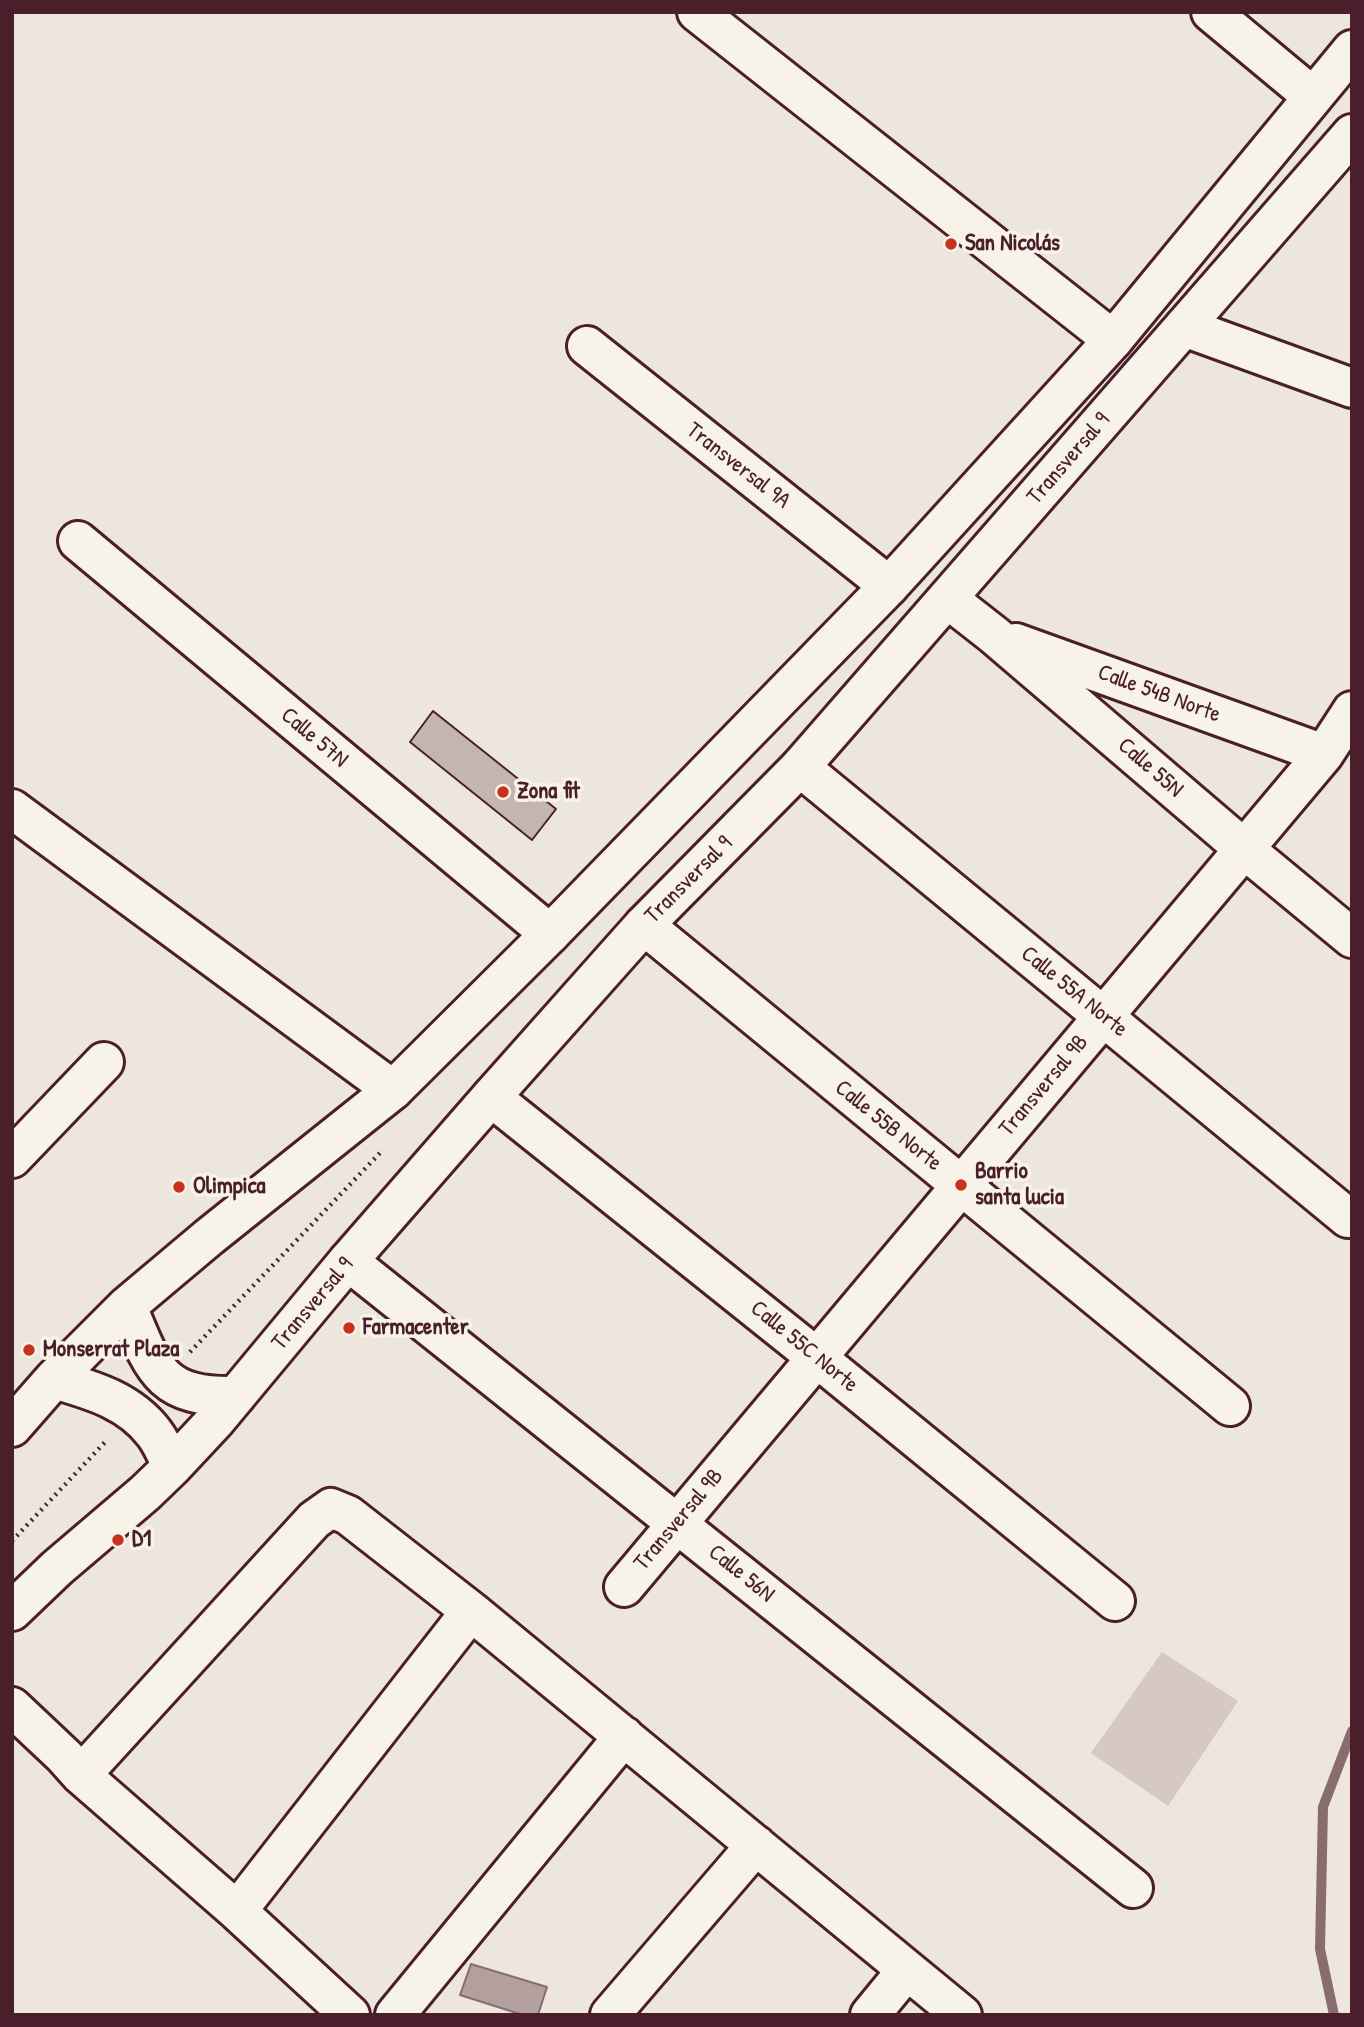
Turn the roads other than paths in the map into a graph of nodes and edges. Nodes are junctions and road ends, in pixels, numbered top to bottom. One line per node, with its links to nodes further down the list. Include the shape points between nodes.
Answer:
1 (697, 12): 7 (street)
2 (1211, 12): 4 (street)
3 (1352, 50): 4 (street, Transversal 9)
4 (1312, 96): 7 (street, Transversal 9)
5 (1348, 145): 6 (street, Transversal 9)
6 (1184, 327): 9 (street); 12 (street, Transversal 9)
7 (1113, 340): 11 (street, Transversal 9)
8 (587, 346): 11 (street, Transversal 9A)
9 (1352, 388)
10 (78, 541): 20 (street, Calle 57N)
11 (889, 586): 20 (street, Transversal 9)
12 (948, 599): 13 (street, Calle 55N); 16 (street, Transversal 9)
13 (994, 635): 15 (street, Calle 54B Norte); 18 (street, Calle 55N)
14 (1352, 711): 15 (street, Transversal 9B)
15 (1324, 754): 18 (street, Transversal 9B)
16 (800, 767): 19 (street, Transversal 9); 22 (street, Calle 55A Norte)
17 (12, 809): 24 (street)
18 (1243, 848): 21 (street, Calle 55N); 22 (street, Transversal 9B)
19 (644, 925): 25 (street, Transversal 9); 27 (street, Calle 55B Norte)
20 (550, 934): 24 (street, Transversal 9)
21 (1352, 938)
22 (1104, 1016): 27 (street, Transversal 9B); 28 (street, Calle 55A Norte)
23 (104, 1062): 26 (street)
24 (393, 1090): 30 (street, Transversal 9)
25 (491, 1097): 29 (street, Transversal 9); 31 (street, Calle 55C Norte)
26 (12, 1158)
27 (961, 1185): 31 (street, Transversal 9B); 34 (street, Calle 55B Norte)
28 (1348, 1218)
29 (348, 1261): 33 (street, Transversal 9); 37 (street, Calle 56N)
30 (127, 1306): 32 (street, Transversal 9); 33 (street, via 144,1347 165,1379 182,1390 212,1397)
31 (816, 1357): 37 (street, Transversal 9B); 39 (street, Calle 55C Norte)
32 (54, 1379): 35 (street, Transversal 9); 36 (street, via 122,1403 155,1434)
33 (236, 1396): 36 (street, Transversal 9)
34 (1230, 1406)
35 (12, 1427)
36 (172, 1467): 40 (street, Transversal 9)
37 (677, 1523): 38 (street, Transversal 9B); 46 (street, Calle 56N)
38 (624, 1587)
39 (1115, 1601)
40 (12, 1611)
41 (471, 1611): 43 (street); 44 (street, via 348,1515 331,1508 314,1520); 47 (street)
42 (12, 1707): 44 (street)
43 (624, 1736): 45 (street); 50 (street)
44 (81, 1775): 47 (street)
45 (756, 1845): 48 (street); 51 (street)
46 (1133, 1888)
47 (237, 1911): 49 (street)
48 (908, 1970): 52 (street); 53 (street)
49 (350, 2015)
50 (395, 2015)
51 (610, 2015)
52 (870, 2015)
53 (962, 2015)

